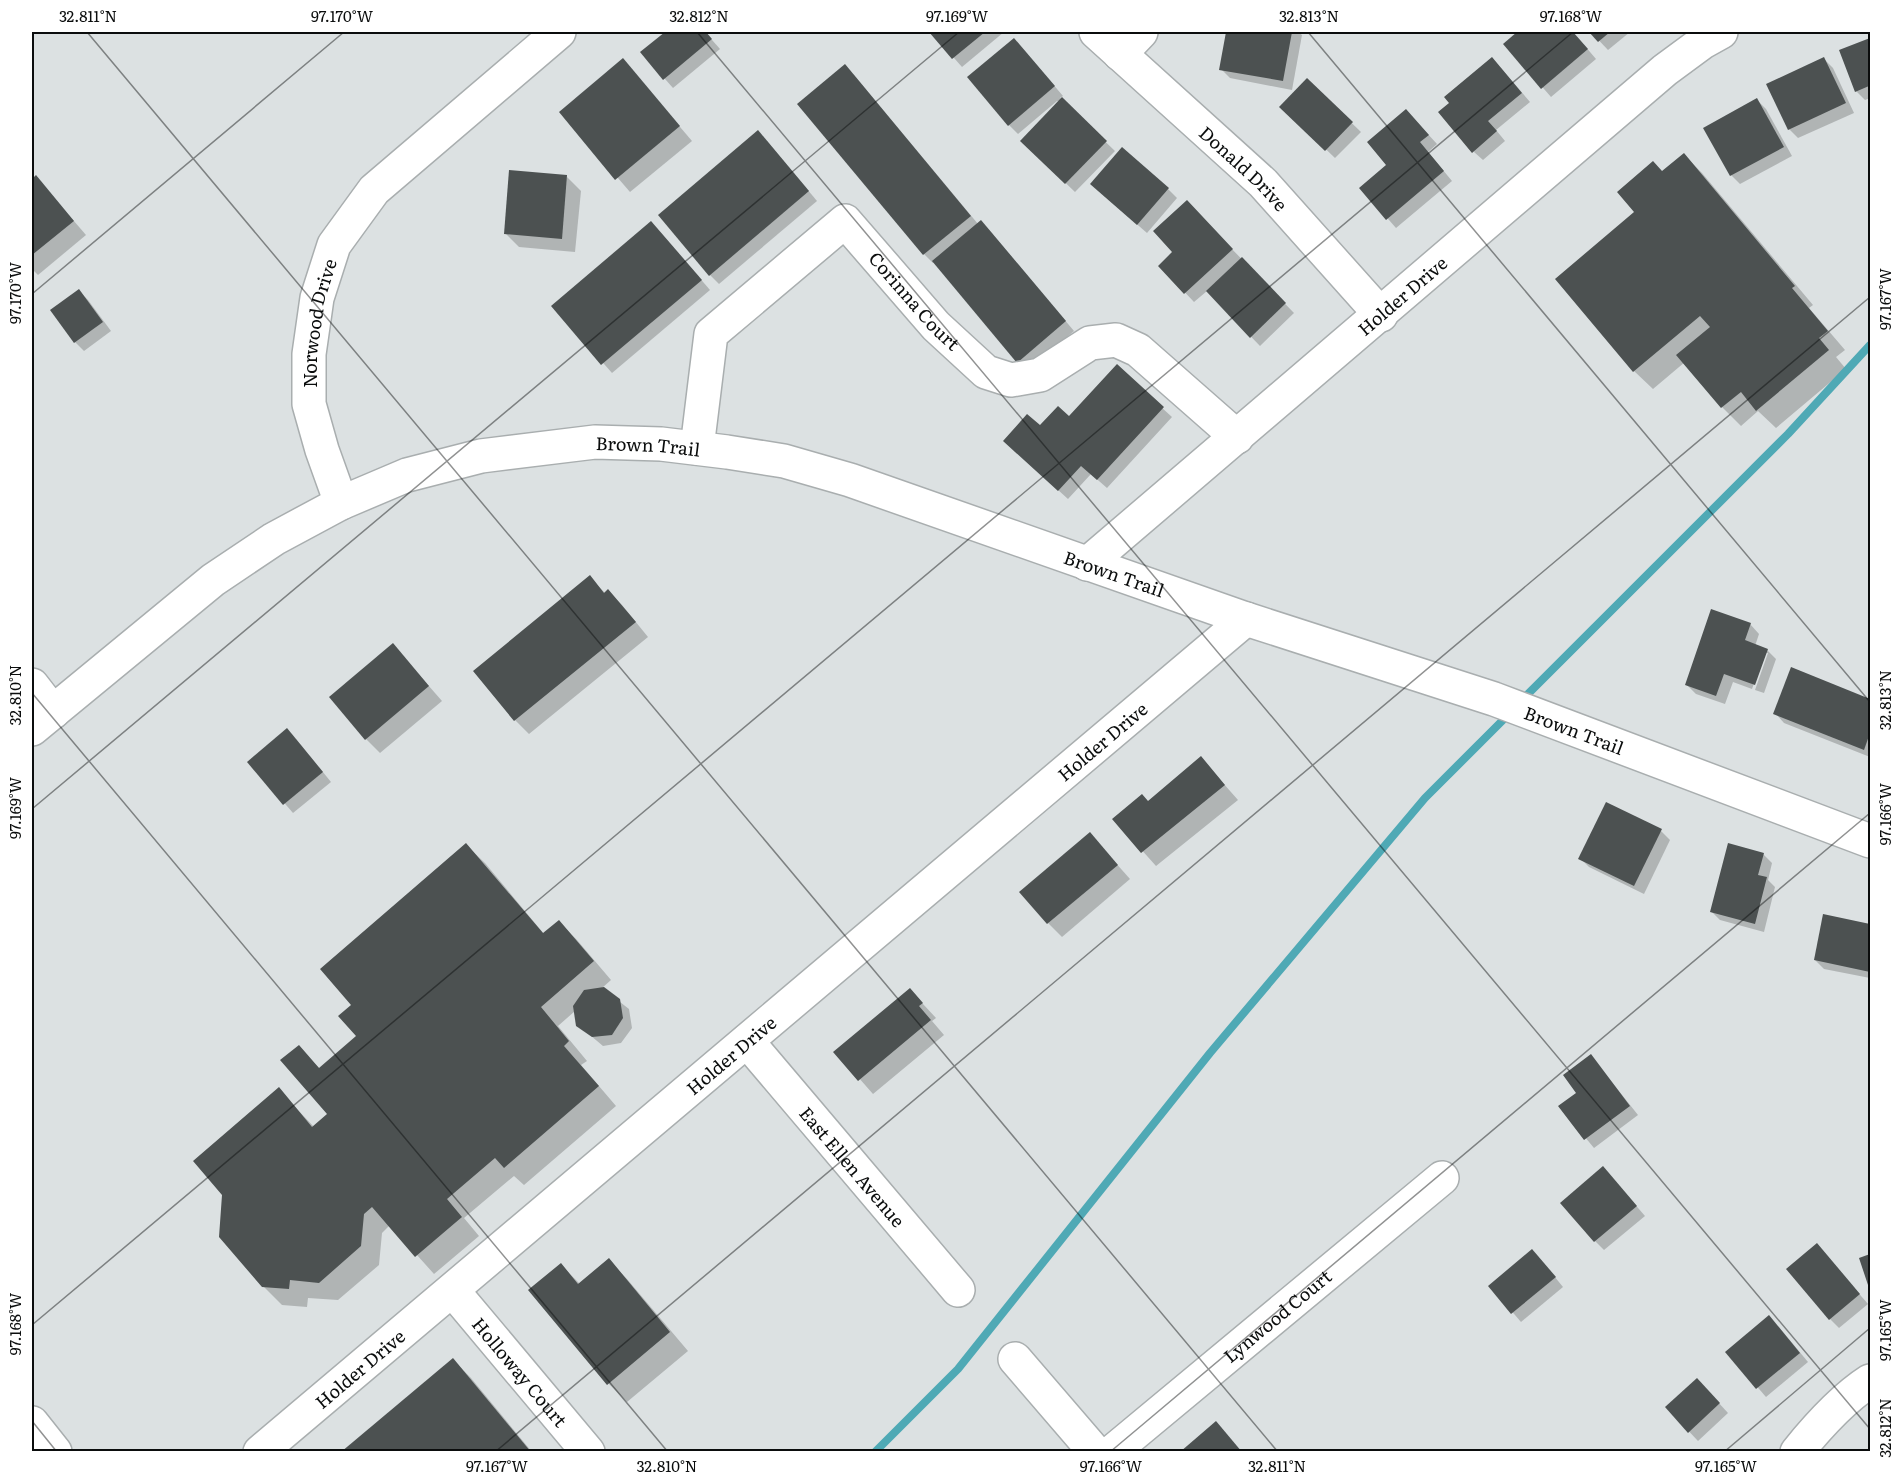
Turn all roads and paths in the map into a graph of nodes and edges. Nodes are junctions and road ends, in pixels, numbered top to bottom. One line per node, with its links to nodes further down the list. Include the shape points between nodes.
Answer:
1 (559, 32): 8 (street, Norwood Drive, via 374,190 334,245 317,298 309,354 309,404)
2 (1096, 32): 4 (street, Donald Drive)
3 (1721, 32): 5 (street, Holder Drive, via 1665,70)
4 (1131, 43): 5 (street, Donald Drive)
5 (1381, 315): 6 (street, Holder Drive)
6 (1237, 437): 7 (street, Corinna Court, via 1138,350 1116,340 1090,343 1040,375 1011,380 986,372 936,326 845,221 711,334); 9 (street, Holder Drive)
7 (697, 448): 8 (street, Brown Trail, via 595,442 481,456 407,475); 9 (street, Brown Trail, via 784,461 850,480)
8 (341, 503): 14 (street, via 274,539 213,580)
9 (1087, 564): 10 (street, Brown Trail)
10 (1207, 606): 11 (street, Brown Trail); 12 (street)
11 (1246, 619): 12 (street, Holder Drive); 15 (street, Brown Trail, via 1494,699)
12 (1201, 657): 16 (street, Holder Drive)
13 (32, 685): 14 (street)
14 (42, 720)
15 (1870, 841)
16 (747, 1041): 18 (street, East Ellen Avenue); 19 (street, Holder Drive)
17 (1442, 1178): 27 (street, Lynwood Court)
18 (958, 1290)
19 (453, 1291): 24 (street, Holder Drive); 25 (street, Holloway Court)
20 (1016, 1359): 26 (street)
21 (1870, 1382): 28 (street, via 1856,1390)
22 (32, 1423): 23 (street)
23 (55, 1452)
24 (260, 1452)
25 (588, 1452)
26 (1095, 1452)
27 (1112, 1452)
28 (1797, 1452)

